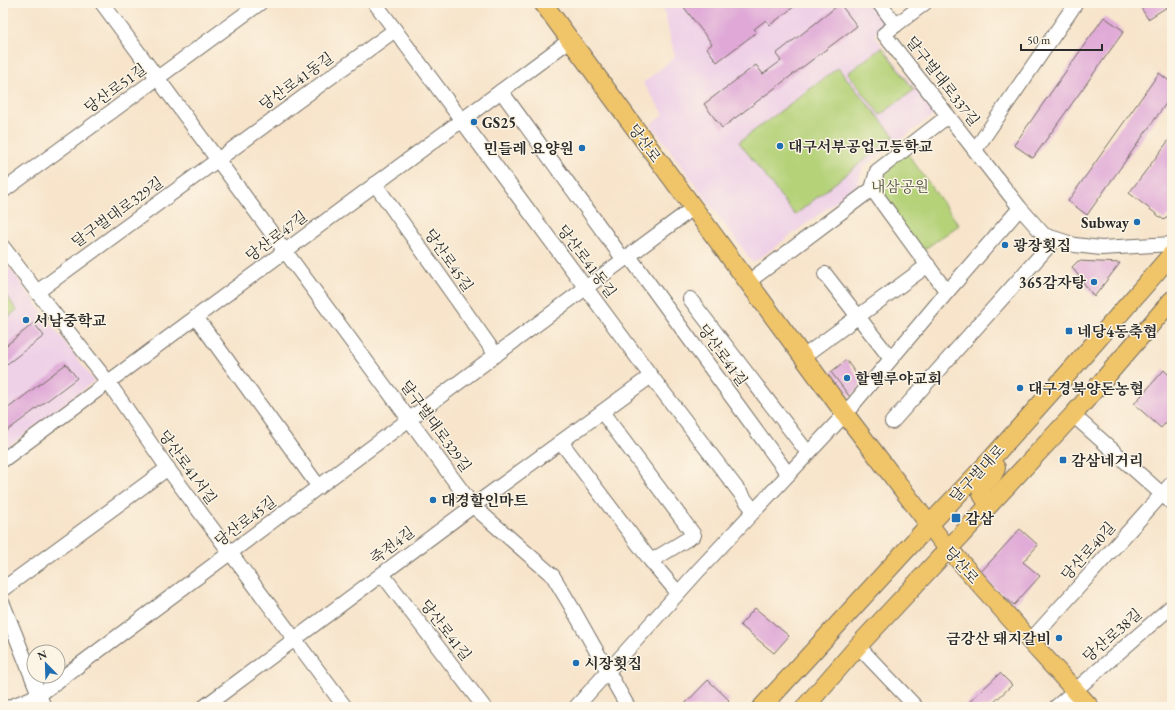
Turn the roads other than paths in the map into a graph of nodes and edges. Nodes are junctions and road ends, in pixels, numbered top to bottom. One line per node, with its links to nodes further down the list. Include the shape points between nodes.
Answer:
1 (102, 3): 12 (street, 달구벌대로329길)
2 (260, 3): 8 (street, 당산로51길)
3 (374, 3): 10 (street, 당산로41동길)
4 (879, 3): 9 (street)
5 (925, 3): 9 (street)
6 (1076, 3): 16 (street, 달구벌대로337길)
7 (549, 5): 11 (main road, 당산로)
8 (244, 8): 12 (street, 당산로51길)
9 (896, 25): 14 (street, 달구벌대로337길, via 884,34)
10 (395, 30): 15 (street, 당산로41동길); 17 (street, 당산로41동길)
11 (570, 40): 13 (street, 당산로47길); 21 (main road, 당산로)
12 (158, 78): 17 (street, 달구벌대로329길); 20 (street, 당산로51길)
13 (501, 91): 15 (street, 당산로47길); 28 (street)
14 (948, 116): 16 (street, 달구벌대로337길); 19 (street, via 877,171)
15 (461, 120): 18 (street, 당산로47길); 32 (street, 당산로41동길)
16 (975, 150): 22 (street, 달구벌대로337길)
17 (218, 160): 26 (street, 달구벌대로329길); 33 (street, 달구벌대로329길)
18 (375, 184): 26 (street, 당산로47길); 39 (street, 당산로45길)
19 (872, 189): 29 (street); 31 (street)
20 (3, 191)
21 (693, 208): 28 (street, 당산로45길); 31 (main road, 당산로)
22 (1020, 208): 23 (street, 달구벌대로337길, via 1044,235); 34 (street)
23 (1056, 239): 24 (street, 달구벌대로337길, via 1075,245 1100,248); 48 (street)
24 (1172, 244)
25 (3, 247): 33 (street, 당산로41서길)
26 (285, 251): 38 (street, 당산로47길); 47 (street, 달구벌대로329길)
27 (1172, 254): 51 (main road, 달구벌대로)
28 (627, 258): 32 (street, 당산로45길); 54 (street, 당산로41길)
29 (928, 265): 34 (street); 37 (street)
30 (825, 274): 37 (street)
31 (748, 282): 40 (main road, 당산로)
32 (586, 288): 39 (street, 당산로45길); 42 (street, 당산로41동길)
33 (37, 292): 43 (street, 당산로41서길)
34 (947, 292): 41 (street)
35 (690, 299): 50 (street, 당산로41길)
36 (1172, 300): 46 (main road, 달구벌대로)
37 (858, 316): 40 (street); 41 (street)
38 (196, 317): 43 (street, 당산로47길); 56 (street)
39 (496, 355): 47 (street, 당산로45길)
40 (803, 356): 45 (main road, 당산로)
41 (891, 359): 45 (street)
42 (651, 376): 44 (street, 죽전4길); 60 (street, 당산로41동길)
43 (108, 382): 52 (street, 당산로47길); 53 (street, 당산로41서길)
44 (602, 412): 49 (street, 죽전4길); 64 (street, via 694,535)
45 (845, 414): 50 (street); 61 (main road, 당산로)
46 (1073, 415): 57 (street); 58 (main road, 달구벌대로)
47 (410, 420): 56 (street, 당산로45길); 59 (street, 달구벌대로329길)
48 (892, 422)
49 (560, 442): 59 (street, 죽전4길); 64 (street)
50 (808, 453): 54 (street)
51 (993, 457): 58 (main road, via 995,472 982,486 981,492); 61 (main road, 달구벌대로)
52 (3, 460)
53 (168, 468): 63 (street, 당산로41서길); 66 (street)
54 (788, 474): 60 (street)
55 (1172, 483): 57 (street, 당산로40길)
56 (319, 487): 63 (street, 당산로45길)
57 (1167, 499): 71 (street, 당산로40길)
58 (990, 504): 62 (main road, 달구벌대로)
59 (473, 506): 65 (street, 죽전4길); 73 (street, 달구벌대로329길, via 552,576)
60 (754, 511): 67 (street)
61 (929, 525): 62 (main road, 당산로); 82 (main road, 달구벌대로)
62 (948, 548): 71 (main road, 당산로); 72 (main road, 달구벌대로)
63 (231, 553): 70 (street, 당산로41서길); 75 (street, 당산로45길)
64 (651, 561): 67 (street)
65 (382, 574): 70 (street, 죽전4길); 79 (street, 당산로41길)
66 (3, 589)
67 (678, 593): 73 (street)
68 (3, 604): 75 (street)
69 (1172, 606): 74 (street, 당산로38길)
70 (295, 639): 77 (street, 죽전4길); 78 (street, 당산로41서길)
71 (1030, 641): 74 (main road, 당산로)
72 (858, 646): 83 (main road, 달구벌대로); 84 (street)
73 (608, 671): 80 (street); 81 (street, 달구벌대로329길)
74 (1075, 690): 85 (street, 당산로38길); 86 (main road, 당산로)
75 (41, 701): 76 (street, 당산로45길)
76 (10, 707)
77 (204, 707)
78 (345, 707)
79 (484, 707)
80 (576, 707)
81 (628, 707)
82 (762, 707)
83 (805, 707)
84 (916, 707)
85 (1056, 707)
86 (1090, 707)

